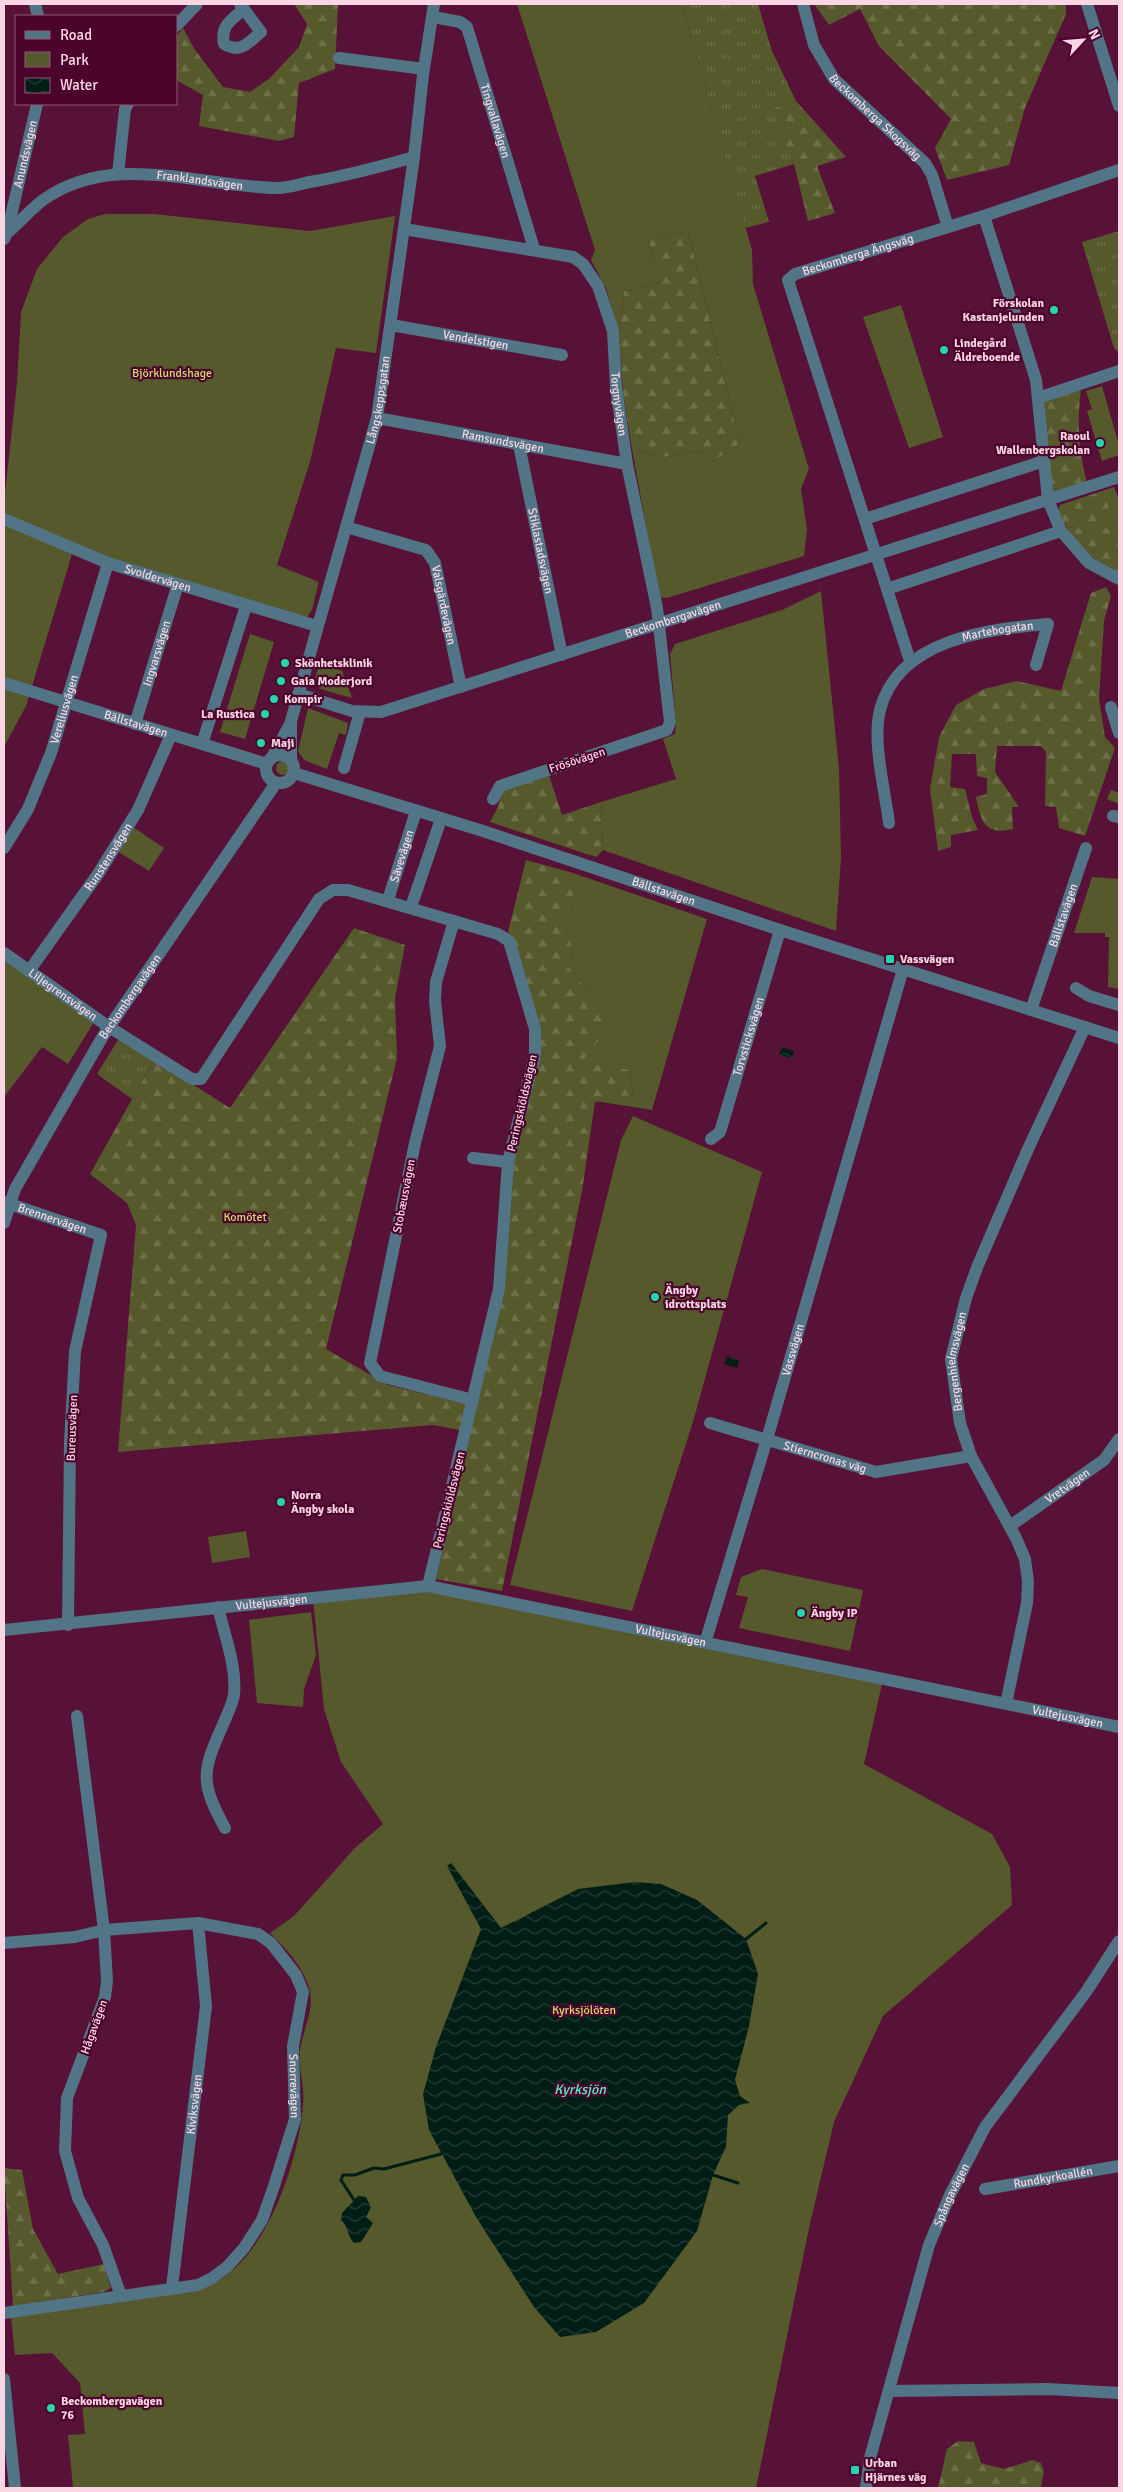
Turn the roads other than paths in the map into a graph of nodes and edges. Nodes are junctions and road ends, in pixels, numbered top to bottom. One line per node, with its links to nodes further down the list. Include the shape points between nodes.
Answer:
1 (197, 4): 6 (street)
2 (434, 4): 5 (street, Långskeppsgatan)
3 (803, 4): 16 (street, Beckomberga Skogsväg, via 814,45 834,79 925,163 932,175)
4 (1087, 4): 11 (street)
5 (433, 17): 8 (street, Långskeppsgatan); 19 (street, Tingvallavägen, via 460,22 468,27)
6 (178, 24)
7 (339, 58): 8 (street)
8 (424, 69): 12 (street, Långskeppsgatan)
9 (37, 105): 18 (street, Anundsvägen)
10 (128, 105): 14 (street)
11 (1119, 106)
12 (414, 157): 14 (street, Franklandsvägen, via 356,174 278,188); 17 (street, Långskeppsgatan)
13 (1119, 170): 15 (street, Beckomberga Ängsväg)
14 (118, 174): 18 (street, Franklandsvägen, via 71,185 44,200)
15 (984, 216): 16 (street, Beckomberga Ängsväg); 23 (street, via 1023,333)
16 (948, 227): 31 (street, Beckomberga Ängsväg, via 795,274 788,280)
17 (404, 229): 19 (street, Torgnyvägen); 20 (street, Långskeppsgatan)
18 (5, 236)
19 (534, 249): 27 (street, Torgnyvägen, via 573,257 583,264 598,286 613,331 616,388)
20 (390, 325): 21 (street, Vendelstigen); 24 (street, Långskeppsgatan)
21 (562, 355)
22 (1119, 370): 23 (street)
23 (1038, 398): 26 (street)
24 (377, 418): 25 (street, Ramsundsvägen); 32 (street, Långskeppsgatan)
25 (519, 446): 27 (street, Ramsundsvägen); 42 (street, Stiklastadsvägen)
26 (1044, 461): 29 (street); 31 (street)
27 (627, 464): 40 (street, Torgnyvägen)
28 (1119, 477): 29 (street, Beckombergavägen)
29 (1048, 500): 33 (street); 34 (street, Beckombergavägen)
30 (4, 519): 35 (street, Svoldervägen)
31 (865, 519): 34 (street, Beckomberga Ängsväg)
32 (346, 527): 41 (street, Långskeppsgatan); 46 (street, Valsgärdevägen, via 426,550 434,563)
33 (1061, 531): 36 (street, via 1089,564); 38 (street)
34 (877, 555): 38 (street); 40 (street, Beckombergavägen)
35 (108, 563): 37 (street, Svoldervägen); 48 (street, Vereliusvägen)
36 (1119, 579)
37 (178, 584): 39 (street, Svoldervägen); 52 (street, Ingvarsvägen)
38 (887, 589): 43 (street)
39 (246, 606): 41 (street, Svoldervägen); 56 (street)
40 (660, 625): 42 (street, Beckombergavägen); 53 (street, Torgnyvägen, via 670,722)
41 (317, 626): 47 (street, Långskeppsgatan)
42 (562, 655): 46 (street, Beckombergavägen)
43 (910, 661): 44 (street, Martebogatan, via 962,637 1014,626 1048,624); 65 (street, Martebogatan, via 893,683 880,710 878,741)
44 (1036, 665)
45 (4, 683): 48 (street, Bällstavägen)
46 (461, 687): 50 (street, Beckombergavägen, via 381,712)
47 (298, 694): 50 (street, Beckombergavägen); 51 (street, Långskeppsgatan)
48 (65, 702): 52 (street, Bällstavägen); 66 (street, Vereliusvägen, via 51,753 28,809)
49 (1111, 707): 54 (street)
50 (360, 712): 59 (street)
51 (291, 722): 57 (street, Långskeppsgatan); 58 (street, Långskeppsgatan)
52 (135, 724): 55 (street, Bällstavägen)
53 (667, 730): 62 (street, Frösövägen, via 500,786)
54 (1119, 733)
55 (170, 735): 56 (street, Bällstavägen); 74 (street, Runstensvägen, via 138,810 98,874)
56 (202, 744): 58 (street, Bällstavägen)
57 (291, 760): 58 (street, Bällstavägen, via 282,755); 60 (street)
58 (269, 762): 61 (street, via 268,776)
59 (344, 768)
60 (294, 774): 61 (street, via 286,782); 63 (street, Bällstavägen)
61 (276, 783): 78 (street, Beckombergavägen)
62 (493, 799)
63 (416, 811): 64 (street, Bällstavägen); 68 (street, Sävevägen)
64 (441, 819): 69 (street, Sävevägen); 71 (street, Bällstavägen)
65 (889, 823)
66 (4, 848)
67 (1086, 848): 77 (street, Bällstavägen)
68 (388, 900): 69 (street, Peringskiöldsvägen); 81 (street, Peringskiöldsvägen, via 348,890 333,890 319,899)
69 (412, 907): 70 (street, Peringskiöldsvägen)
70 (454, 921): 84 (street, Peringskiöldsvägen, via 498,934 509,941 535,1029 535,1055); 88 (street, Stobæusvägen, via 436,982 434,1001 440,1046 415,1143 370,1363 380,1376)
71 (780, 930): 73 (street, Bällstavägen); 82 (street, Torvsticksvägen, via 720,1132)
72 (4, 953): 74 (street, Liljegrensvägen)
73 (903, 969): 77 (street, Bällstavägen); 91 (street, Vassvägen)
74 (29, 971): 78 (street, Liljegrensvägen)
75 (1076, 988): 76 (street, via 1089,996)
76 (1119, 1005)
77 (1032, 1010): 79 (street, Bällstavägen)
78 (109, 1027): 81 (street, Liljegrensvägen, via 192,1079); 85 (street, Beckombergavägen)
79 (1084, 1027): 80 (street, Bällstavägen); 92 (street, Bergenhielmsvägen, via 1028,1149 966,1298 951,1360 960,1423)
80 (1119, 1038)
81 (201, 1079)
82 (711, 1139)
83 (473, 1158): 84 (street)
84 (508, 1162): 88 (street, Peringskiöldsvägen, via 500,1289)
85 (6, 1203): 86 (street, Beckombergavägen); 87 (street, Brennervägen)
86 (4, 1223)
87 (101, 1235): 96 (street, Bureusvägen, via 75,1351 70,1443)
88 (473, 1400): 94 (street, Peringskiöldsvägen)
89 (710, 1423): 91 (street, Stierncronas väg)
90 (1119, 1438): 93 (street, Vretvägen, via 1104,1460)
91 (767, 1439): 92 (street, Stierncronas väg, via 876,1472); 98 (street, Vassvägen)
92 (971, 1456): 93 (street, Bergenhielmsvägen)
93 (1010, 1526): 99 (street, Bergenhielmsvägen, via 1025,1559 1028,1581 1027,1603)
94 (428, 1586): 95 (street, Vultejusvägen); 98 (street, Vultejusvägen)
95 (218, 1607): 96 (street, Vultejusvägen); 102 (street, Vultejusvägen, via 232,1670 234,1695 214,1744 205,1780 212,1804)
96 (68, 1624): 97 (street, Vultejusvägen)
97 (4, 1630)
98 (705, 1643): 99 (street, Vultejusvägen)
99 (1006, 1704): 101 (street, Vultejusvägen)
100 (77, 1716): 104 (street, Hågavägen)
101 (1119, 1727)
102 (225, 1828)
103 (198, 1923): 104 (street, Snorrevägen); 109 (street, Kiviksvägen, via 206,2006); 109 (street, Snorrevägen, via 258,1934 271,1942 296,1975 303,1992 292,2054 294,2119 262,2220 244,2248 212,2278 198,2285)
104 (104, 1930): 106 (street, Snorrevägen, via 75,1937); 110 (street, Hågavägen, via 105,1997 67,2098 65,2151 78,2198 103,2245)
105 (1119, 1941): 113 (street, Spångavägen, via 1086,1992 985,2126 970,2154 929,2245)
106 (4, 1943)
107 (1119, 2166): 108 (street, Rundkyrkoallén)
108 (985, 2189)
109 (172, 2287): 110 (street, Snorrevägen)
110 (121, 2296): 111 (street, Snorrevägen)
111 (4, 2313)
112 (4, 2379): 115 (street)
113 (889, 2391): 114 (street, via 1048,2389); 116 (street, Spångavägen, via 870,2458)
114 (1119, 2393)
115 (15, 2488)
116 (866, 2488)

